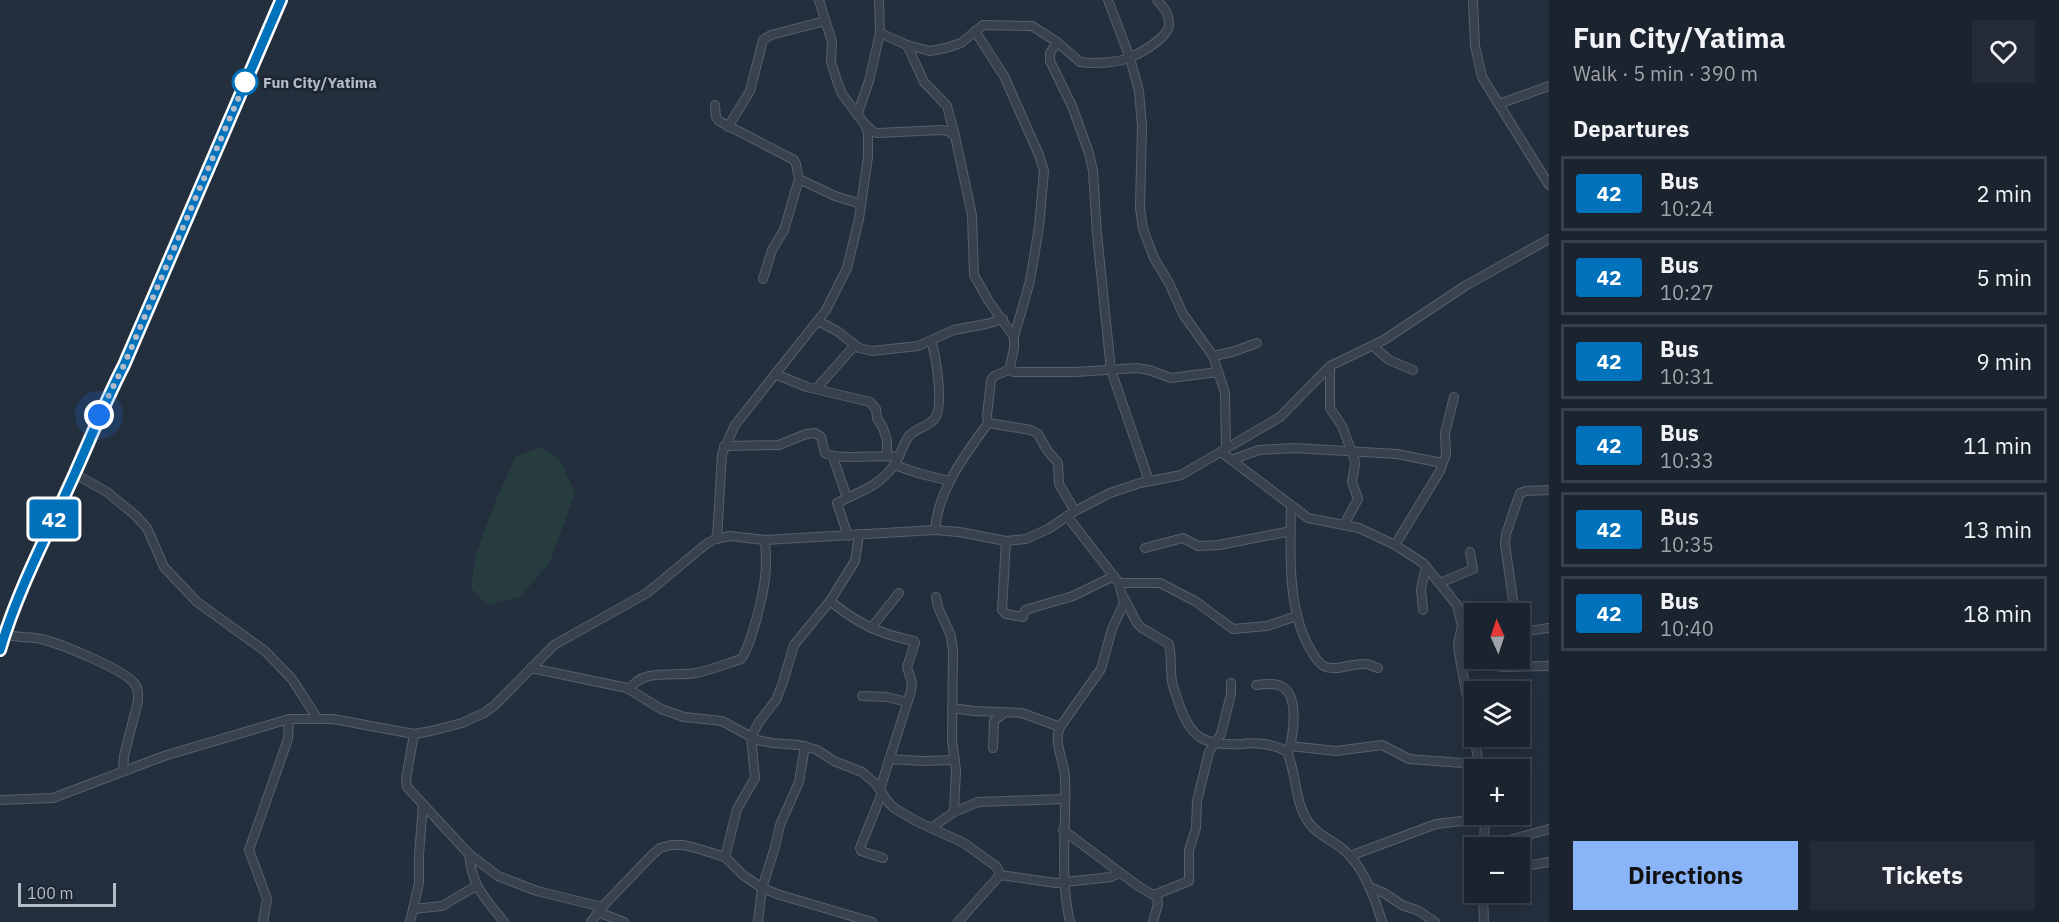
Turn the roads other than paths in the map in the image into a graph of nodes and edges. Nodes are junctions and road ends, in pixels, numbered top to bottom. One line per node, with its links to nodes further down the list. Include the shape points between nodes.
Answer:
1 (280, 0): 53 (main road)
2 (819, 0): 7 (street)
3 (879, 0): 9 (street)
4 (1108, 0): 12 (street)
5 (1157, 0): 12 (street, via 1168,14 1168,31)
6 (1473, 0): 14 (street, via 1477,61 1482,79)
7 (825, 21): 16 (street, via 837,81); 18 (street, via 764,40 750,91)
8 (975, 31): 10 (street, via 985,25 1032,26); 11 (street, via 961,43 946,48 930,51); 29 (street, via 1004,76 1044,171 1030,281)
9 (880, 33): 11 (street); 16 (street)
10 (1057, 42): 12 (street, via 1082,62); 37 (street, via 1050,52 1050,61 1072,106 1093,171)
11 (907, 45): 20 (street, via 924,82 948,106)
12 (1131, 58): 34 (street, via 1141,105 1139,184 1143,229 1183,314)
13 (1549, 87): 14 (street)
14 (1499, 104): 23 (street)
15 (715, 105): 18 (street, via 717,119)
16 (857, 115): 17 (street)
17 (864, 123): 19 (street); 21 (street)
18 (728, 127): 22 (street, via 794,160)
19 (878, 133): 20 (street, via 940,129); 21 (street)
20 (955, 135): 27 (street, via 972,215 974,275)
21 (869, 139): 24 (street)
22 (799, 179): 24 (street); 26 (street, via 784,230 772,250)
23 (1549, 184)
24 (861, 204): 28 (street, via 847,268)
25 (1549, 239): 33 (street, via 1465,286)
26 (763, 279)
27 (1003, 319): 29 (street); 30 (street, via 954,330)
28 (818, 321): 32 (street); 40 (street)
29 (1014, 337): 36 (street)
30 (931, 341): 32 (street, via 878,351); 49 (street, via 936,357 938,414 910,435)
31 (1257, 342): 34 (street)
32 (855, 345): 41 (street)
33 (1373, 346): 35 (street); 38 (street, via 1389,360)
34 (1213, 356): 39 (street)
35 (1330, 366): 45 (street, via 1280,417); 46 (street, via 1330,409)
36 (1011, 369): 37 (street, via 1028,373); 43 (street, via 991,380)
37 (1111, 370): 39 (street, via 1137,368 1171,378); 55 (street)
38 (1413, 370)
39 (1218, 372): 45 (street, via 1225,393)
40 (775, 374): 41 (street); 44 (street, via 735,425)
41 (816, 389): 47 (street, via 870,402 885,433)
42 (1454, 397): 51 (street)
43 (988, 423): 54 (street); 59 (street, via 1038,434 1058,463 1059,484)
44 (724, 446): 48 (street, via 779,445 815,433 821,437 825,453); 66 (street)
45 (1223, 450): 50 (street); 55 (street, via 1181,476)
46 (1352, 452): 50 (street, via 1259,450); 51 (street, via 1397,454); 61 (street, via 1352,484 1358,499)
47 (887, 455): 48 (street); 49 (street)
48 (833, 457): 57 (street)
49 (899, 457): 52 (street)
50 (1232, 460): 58 (street)
51 (1442, 463): 69 (street)
52 (894, 465): 54 (street); 57 (street, via 876,485)
53 (75, 474): 86 (main road); 99 (street, via 107,492 135,515 147,528 164,567 197,602 265,651 292,679)
54 (950, 481): 62 (street, via 936,513)
55 (1149, 481): 59 (street, via 1122,488)
56 (1549, 490): 79 (street, via 1518,495 1505,544)
57 (847, 498): 65 (street, via 837,504)
58 (1291, 506): 61 (street, via 1314,520); 63 (street)
59 (1075, 511): 60 (street)
60 (1067, 516): 68 (street, via 1048,529); 73 (street)
61 (1344, 525): 69 (street)
62 (935, 530): 64 (street); 68 (street)
63 (1291, 531): 70 (street, via 1219,545 1198,546 1183,538); 81 (street, via 1293,596)
64 (859, 534): 65 (street); 78 (street, via 855,561)
65 (848, 536): 67 (street)
66 (717, 539): 67 (street, via 730,536); 90 (street, via 647,593 554,645)
67 (765, 540): 94 (street, via 764,586 745,655 698,672 645,678 635,681)
68 (1006, 541): 73 (street, via 1002,610 1006,614 1023,617 1025,610)
69 (1395, 545): 72 (street)
70 (1145, 548)
71 (1470, 552): 74 (street, via 1473,569)
72 (1426, 567): 74 (street); 80 (street, via 1421,589)
73 (1117, 580): 77 (street); 81 (street, via 1160,583 1195,601 1233,629 1267,626)
74 (1440, 583): 84 (street, via 1457,605)
75 (899, 593): 82 (street)
76 (936, 597): 97 (street, via 951,640)
77 (1124, 598): 101 (street, via 1101,669); 104 (street, via 1137,623 1169,644 1172,682 1187,725 1195,735)
78 (830, 601): 82 (street); 103 (street, via 794,645 776,700)
79 (1513, 603)
80 (1423, 610)
81 (1298, 616): 91 (street, via 1302,635 1322,664)
82 (871, 628): 96 (street, via 915,643 908,666 912,686)
83 (1549, 628): 85 (street)
84 (1462, 630): 88 (street, via 1458,644)
85 (1530, 631)
86 (2, 633): 87 (main road); 112 (street, via 54,642 134,683 138,701)
87 (0, 650)
88 (1461, 663): 89 (street); 109 (street)
89 (1549, 666)
90 (531, 668): 94 (street); 102 (street, via 484,713 462,723)
91 (1378, 668)
92 (1231, 683): 104 (street)
93 (1256, 684): 107 (street, via 1285,688 1292,699)
94 (630, 689): 103 (street, via 664,710 684,717 722,721)
95 (862, 696): 96 (street)
96 (907, 702): 108 (street)
97 (952, 708): 98 (street); 110 (street)
98 (1005, 712): 101 (street, via 1028,714); 106 (street, via 994,722)
99 (317, 718): 100 (street); 102 (street)
100 (289, 719): 112 (street); 140 (street, via 288,739 249,850 267,899)
101 (1060, 727): 114 (street, via 1057,738)
102 (414, 734): 116 (street, via 405,779 408,789)
103 (752, 737): 105 (street); 125 (street, via 755,778 737,809)
104 (1216, 743): 107 (street, via 1252,743); 135 (street, via 1209,752 1197,801 1196,828 1189,850 1189,881)
105 (804, 746): 113 (street, via 858,770); 134 (street, via 800,782 780,825)
106 (993, 748)
107 (1289, 750): 111 (street, via 1336,751 1382,745 1409,759); 124 (street, via 1297,793 1308,820)
108 (890, 759): 110 (street); 113 (street)
109 (1477, 759)
110 (955, 760): 117 (street)
111 (1464, 765)
112 (123, 770): 115 (street, via 53,798)
113 (881, 791): 119 (street, via 901,813); 126 (street, via 860,848)
114 (1065, 798): 117 (street, via 984,800); 121 (street)
115 (0, 800)
116 (423, 805): 123 (street); 137 (street, via 419,883)
117 (954, 812): 119 (street)
118 (1464, 819): 124 (street, via 1436,824)
119 (931, 828): 130 (street, via 984,855 1000,869)
120 (1549, 829): 122 (street)
121 (1064, 830): 129 (street); 131 (street)
122 (1520, 837)
123 (469, 854): 132 (street); 138 (street, via 514,883)
124 (1350, 856): 133 (street)
125 (725, 857): 134 (street); 138 (street, via 684,845 660,848)
126 (883, 858)
127 (1549, 862): 128 (street)
128 (1530, 865)
129 (1120, 873): 131 (street); 135 (street)
130 (1000, 875): 131 (street); 147 (street)
131 (1065, 883): 148 (street)
132 (476, 886): 137 (street, via 442,906); 142 (street)
133 (1370, 887): 150 (street); 151 (street)
134 (762, 888): 139 (street); 145 (street)
135 (1154, 895): 149 (street, via 1158,904)
136 (1483, 903): 152 (street)
137 (413, 909): 141 (street)
138 (600, 909): 143 (street); 144 (street)
139 (851, 919): 146 (street)
140 (263, 922)
141 (410, 922)
142 (504, 922)
143 (591, 922)
144 (624, 922)
145 (758, 922)
146 (872, 922)
147 (958, 922)
148 (1070, 922)
149 (1153, 922)
150 (1382, 922)
151 (1434, 922)
152 (1484, 922)

